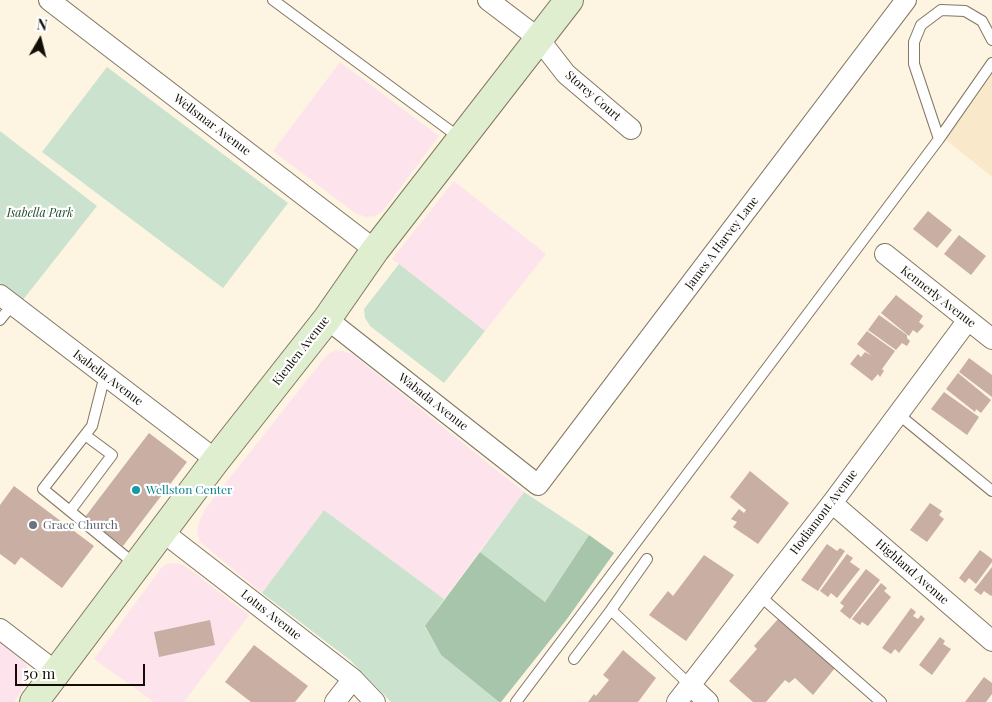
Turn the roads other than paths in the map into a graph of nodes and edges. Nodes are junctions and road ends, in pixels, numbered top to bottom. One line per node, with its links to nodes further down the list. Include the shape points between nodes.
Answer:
1 (49, 0): 12 (street, Wellsmar Avenue)
2 (273, 0): 10 (lane)
3 (488, 0): 6 (street, Storey Court)
4 (569, 0): 6 (main road, Kienlen Avenue)
5 (906, 0): 22 (street, James A Harvey Lane)
6 (538, 38): 9 (street, Storey Court, via 566,74); 10 (main road, Kienlen Avenue)
7 (992, 40): 11 (lane, via 982,21 965,11 941,10 921,25 914,42 914,64)
8 (992, 63): 11 (lane)
9 (631, 129)
10 (460, 139): 12 (main road, Kienlen Avenue)
11 (939, 139): 40 (lane)
12 (375, 250): 15 (main road, Kienlen Avenue)
13 (884, 254): 16 (street, Kennerly Avenue)
14 (4, 306): 18 (street, Isabella Avenue)
15 (327, 319): 21 (main road, Kienlen Avenue); 22 (street, Wabada Avenue)
16 (968, 320): 17 (street, Kennerly Avenue); 19 (street, Hodiamont Avenue)
17 (992, 339)
18 (105, 375): 20 (lane, via 92,426); 21 (street, Isabella Avenue)
19 (898, 414): 23 (lane); 24 (street, Hodiamont Avenue)
20 (85, 435): 25 (lane, via 43,488); 25 (lane, via 112,455)
21 (216, 460): 26 (main road, Kienlen Avenue)
22 (538, 485)
23 (992, 491)
24 (832, 503): 29 (street, Hodiamont Avenue); 32 (street, Highland Avenue)
25 (70, 511): 28 (lane)
26 (163, 532): 28 (main road, Kienlen Avenue); 35 (street, Lotus Avenue)
27 (647, 559): 30 (lane)
28 (137, 566): 34 (main road, Kienlen Avenue)
29 (760, 596): 36 (street, Hodiamont Avenue); 43 (lane)
30 (611, 610): 33 (lane); 36 (lane)
31 (0, 630): 34 (street)
32 (992, 641)
33 (574, 659)
34 (56, 672): 37 (main road, Kienlen Avenue)
35 (353, 679): 38 (street); 39 (street, Lotus Avenue)
36 (690, 685): 41 (street, Hodiamont Avenue); 42 (street)
37 (34, 702)
38 (335, 702)
39 (375, 702)
40 (516, 702)
41 (677, 702)
42 (708, 702)
43 (880, 702)

